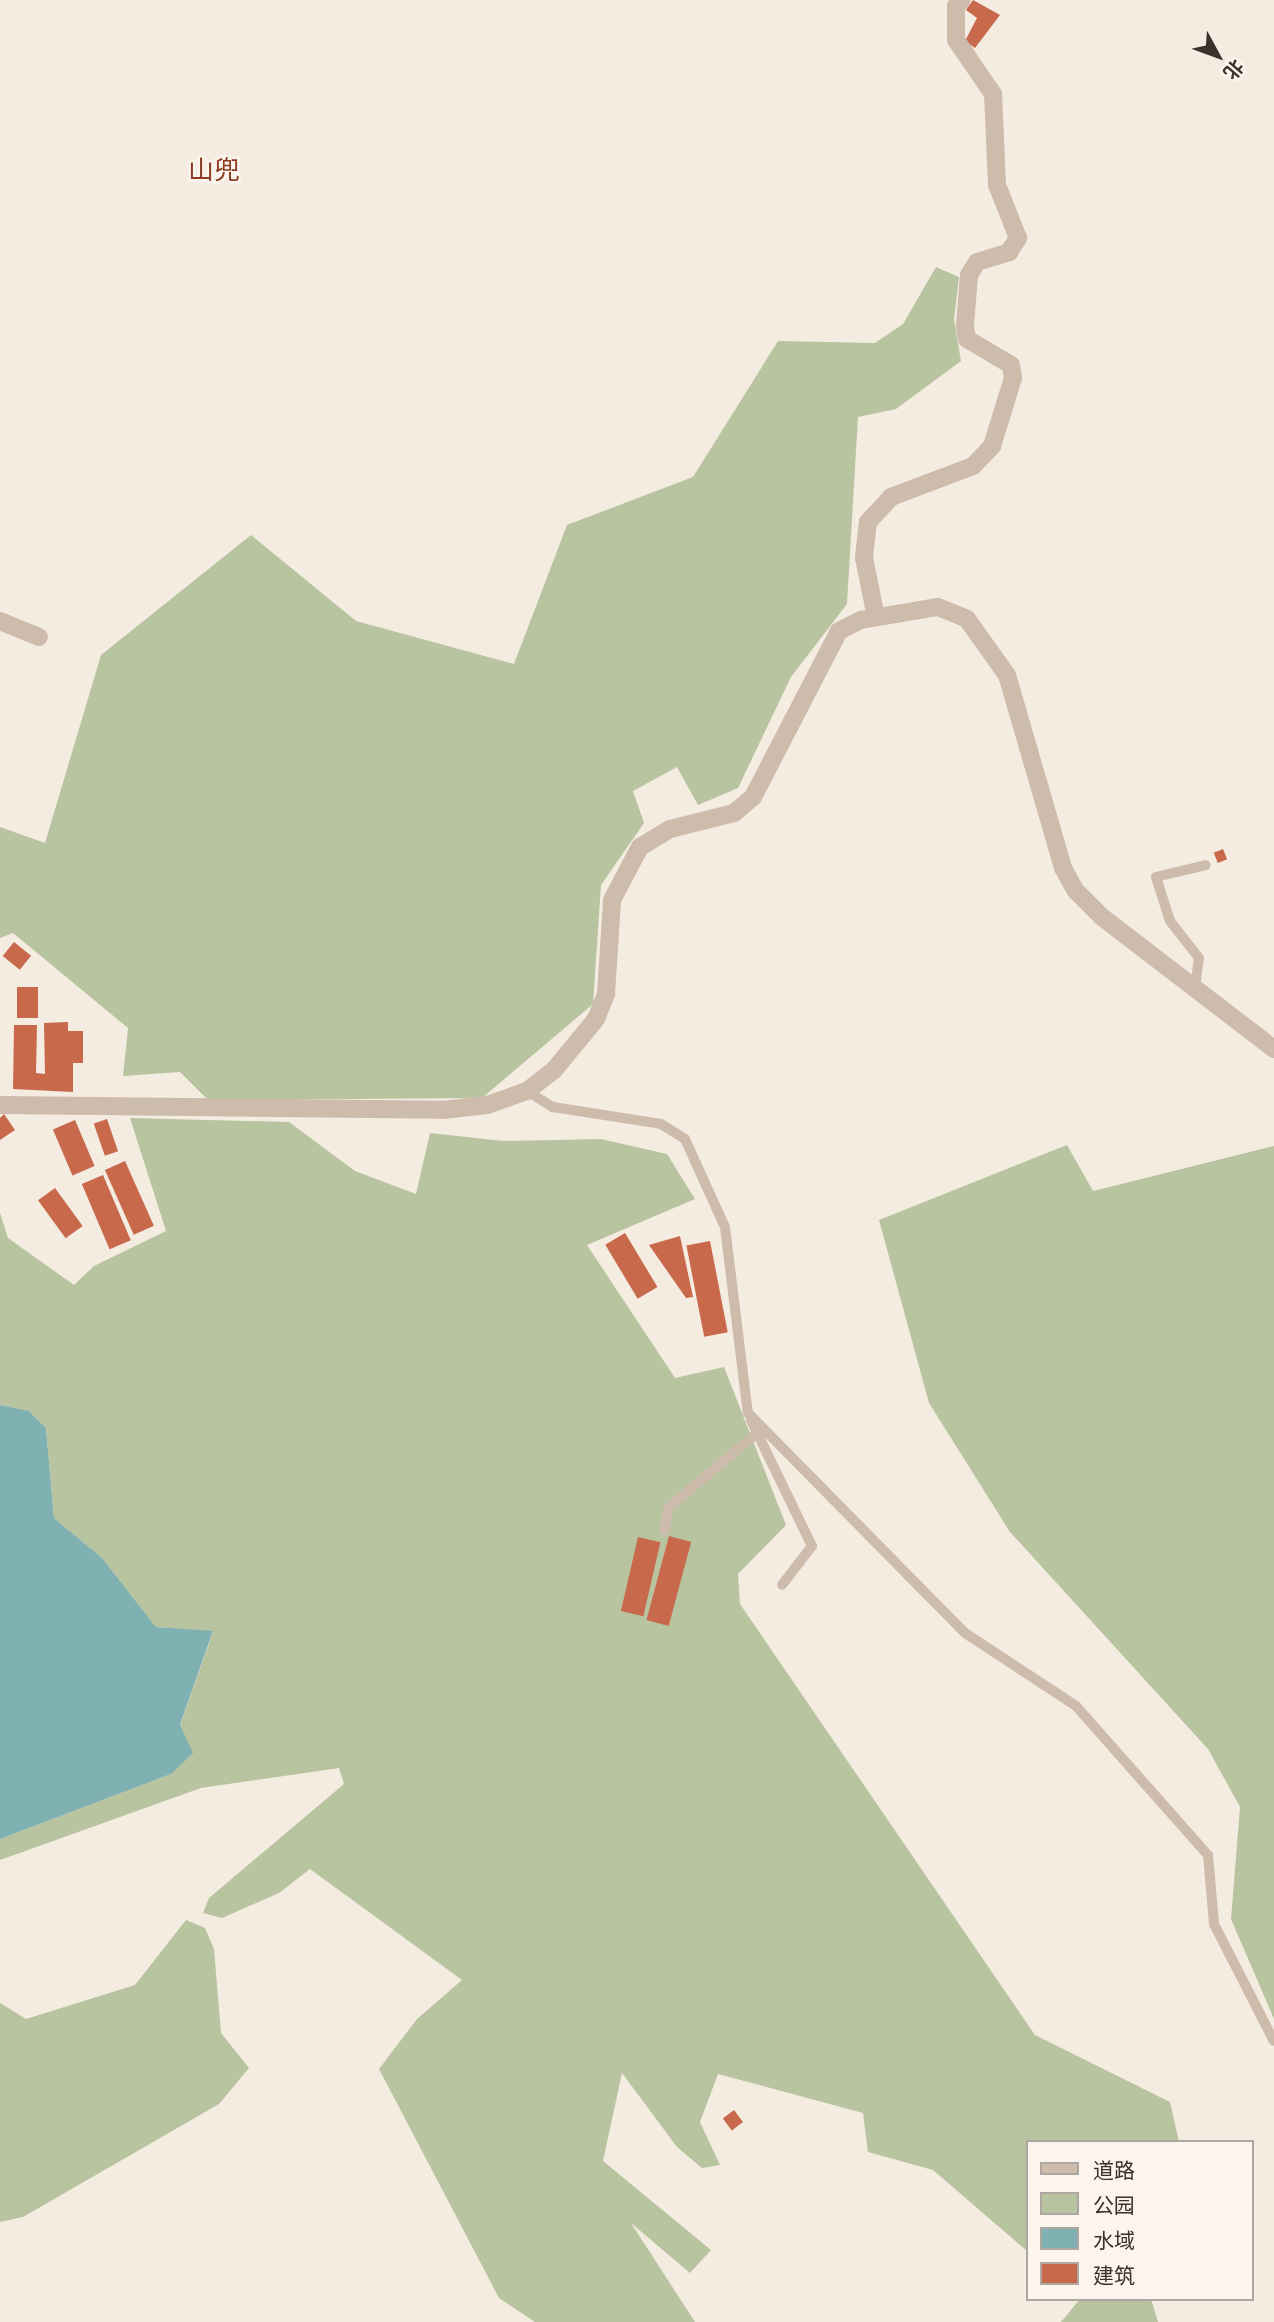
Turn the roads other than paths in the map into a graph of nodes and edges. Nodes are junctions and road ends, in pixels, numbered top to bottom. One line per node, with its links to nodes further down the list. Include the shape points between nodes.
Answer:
1 (962, 0): 2 (street, via 956,6 956,40 993,94 997,185 1018,238 1009,252 977,262 968,275 965,326 975,347 1011,365 1013,379 992,446 973,466 891,497 868,522 864,558)
2 (876, 617): 6 (street, via 938,607 967,619 986,638 1007,675 1063,868 1076,891); 8 (street, via 839,631 753,796 733,813 670,829 640,848 623,868 612,900 606,994 596,1019 554,1070)
3 (0, 621): 4 (street)
4 (38, 637)
5 (1206, 865): 6 (lane, via 1156,877 1170,921 1199,958)
6 (1195, 989): 7 (street)
7 (1274, 1049)
8 (527, 1091): 9 (street, via 487,1105 443,1110); 10 (lane, via 553,1107 661,1124 697,1157 725,1227)
9 (0, 1105)
10 (748, 1413): 11 (lane); 14 (lane, via 965,1633 1076,1706 1208,1855 1214,1924)
11 (757, 1433): 12 (lane, via 668,1508); 13 (lane, via 812,1546)
12 (665, 1530)
13 (782, 1585)
14 (1274, 2041)

